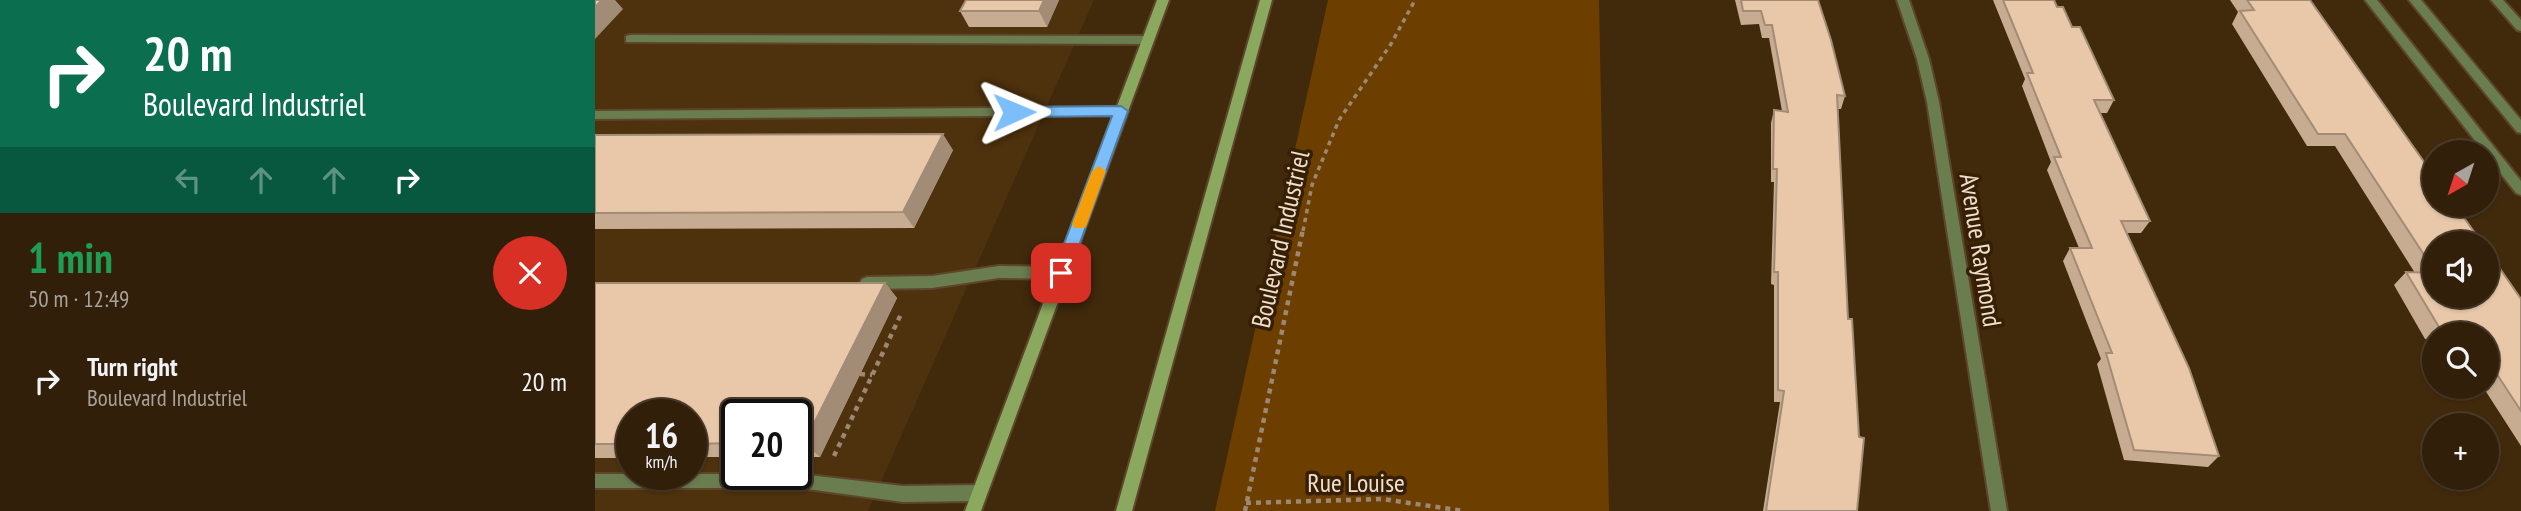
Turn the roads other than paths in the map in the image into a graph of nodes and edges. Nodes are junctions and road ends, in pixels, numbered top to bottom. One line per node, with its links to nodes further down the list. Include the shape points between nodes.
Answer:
1 (1163, 0): 9 (street)
2 (1266, 0): 19 (street)
3 (1903, 0): 20 (street, Avenue Raymond, via 1933,102)
4 (2371, 0): 13 (street)
5 (2415, 0): 12 (street)
6 (2497, 0): 7 (street)
7 (2521, 27)
8 (631, 39): 9 (street)
9 (1148, 40): 10 (street)
10 (1121, 111): 11 (street); 14 (street)
11 (595, 115)
12 (2521, 129)
13 (2521, 190)
14 (1061, 273): 15 (street, via 999,272 932,282); 17 (street)
15 (846, 283)
16 (595, 481): 17 (street, via 800,481 904,494)
17 (979, 493): 18 (street)
18 (973, 511)
19 (1124, 511)
20 (1999, 511)

